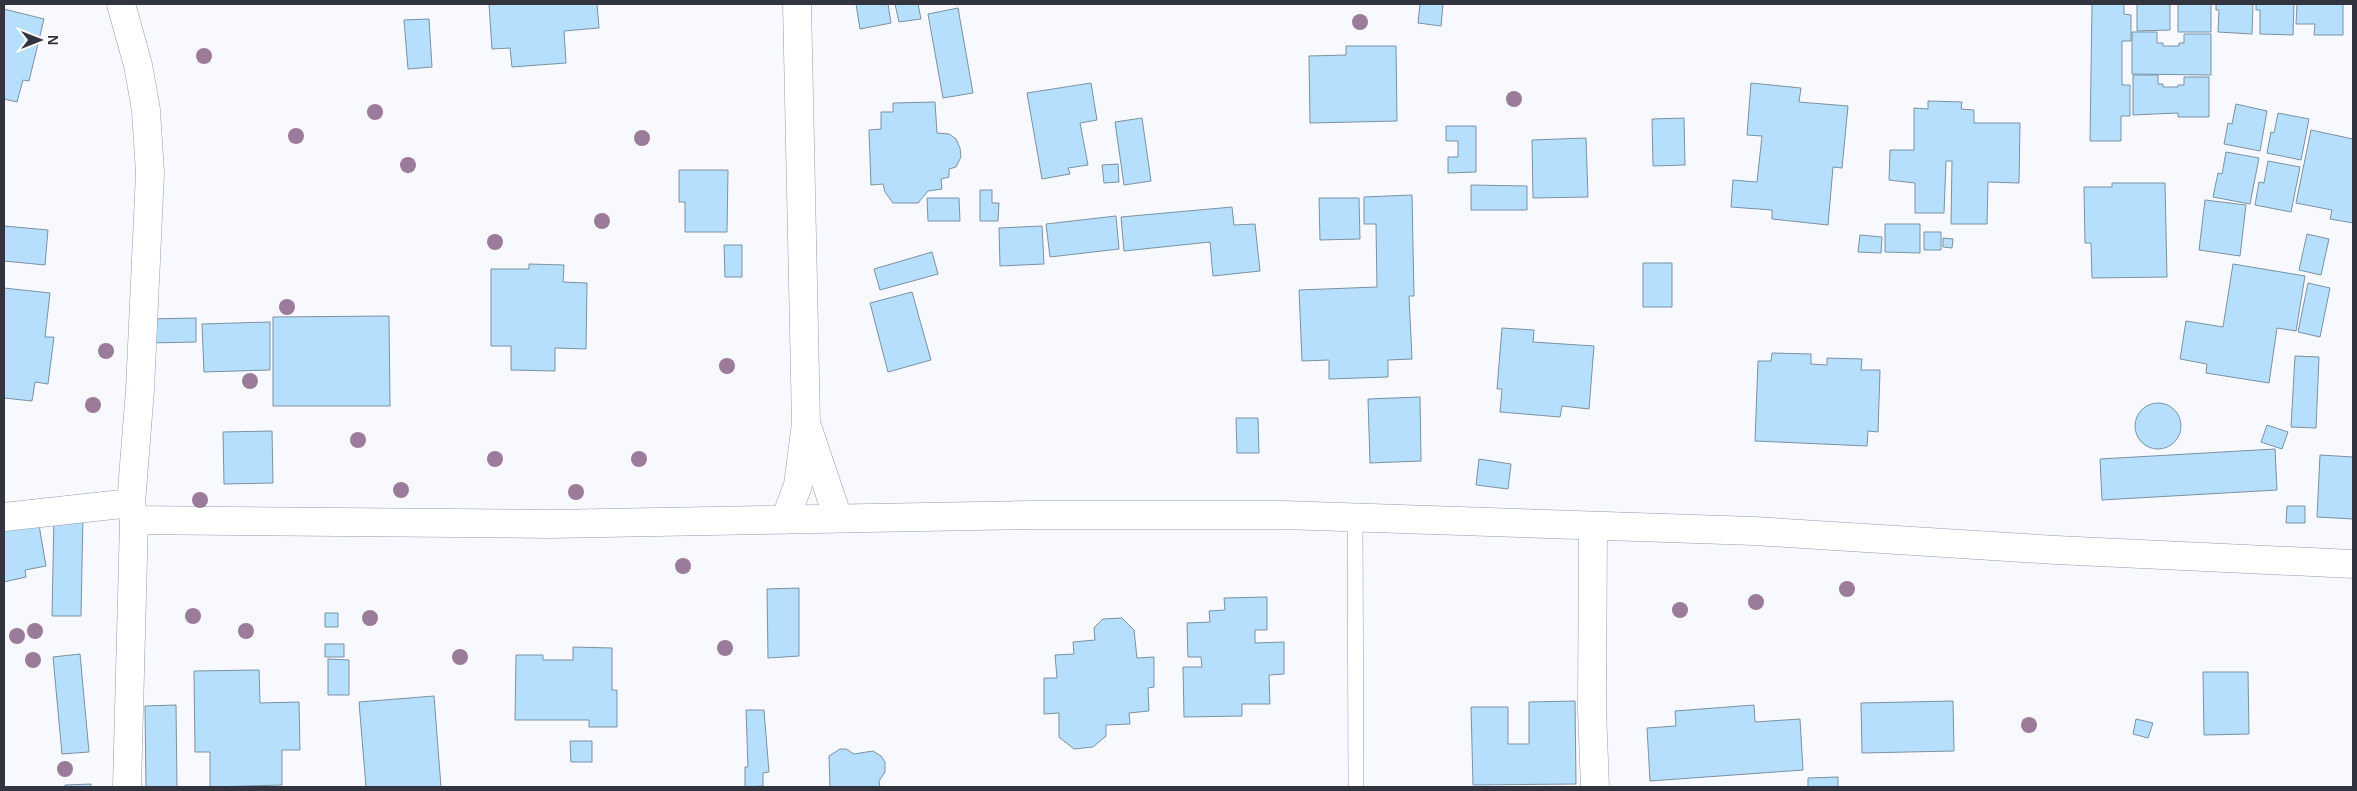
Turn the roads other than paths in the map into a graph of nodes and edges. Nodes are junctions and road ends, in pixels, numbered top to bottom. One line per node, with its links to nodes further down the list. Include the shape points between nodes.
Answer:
1 (121, 4): 4 (street, via 138,65 146,110 150,173)
2 (797, 4): 3 (street)
3 (806, 423): 7 (street); 8 (street, via 798,485)
4 (132, 511): 5 (street); 8 (street, via 550,524); 11 (street)
5 (4, 516)
6 (1355, 517): 7 (street, via 1033,515); 9 (street); 12 (lane)
7 (838, 518): 8 (street)
8 (785, 520)
9 (1593, 526): 10 (street, via 1754,531); 13 (street)
10 (2353, 564)
11 (127, 787)
12 (1356, 787)
13 (1595, 787)

